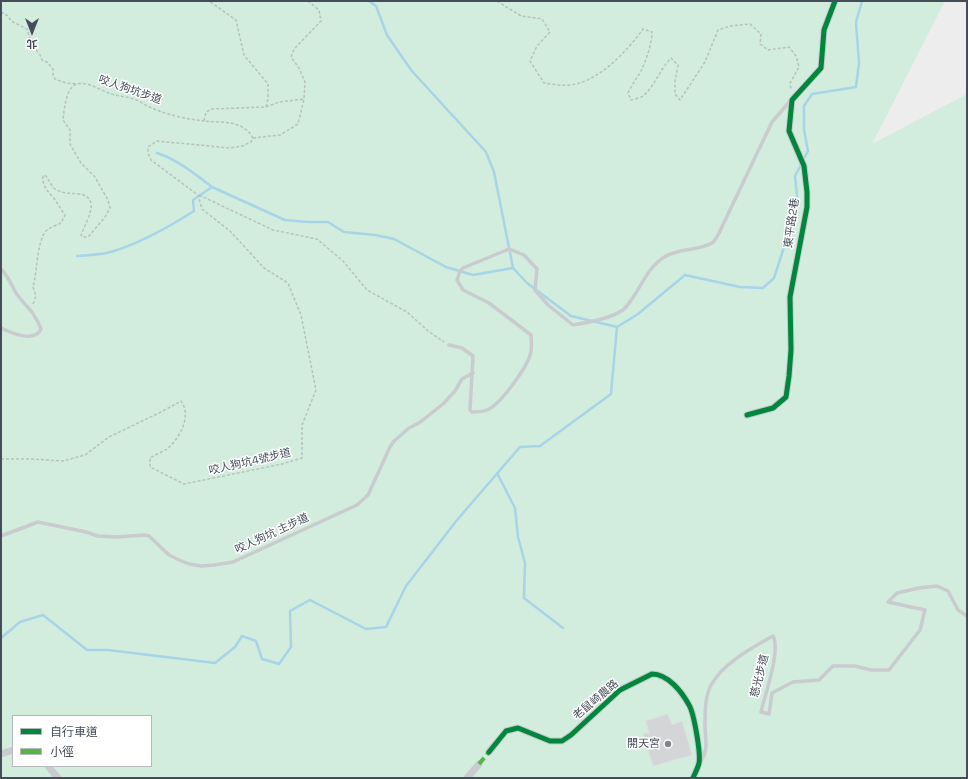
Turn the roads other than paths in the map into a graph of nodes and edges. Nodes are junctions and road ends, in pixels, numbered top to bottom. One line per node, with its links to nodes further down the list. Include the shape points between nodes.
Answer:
1 (835, 1): 2 (street, via 824,30 821,68)
2 (792, 100): 6 (lane, via 772,122 714,242 699,249 687,249 667,256 654,264 624,310 596,321 573,325 548,305 535,290 537,269 524,255 510,249 463,268 457,280 463,290 489,303 531,335 531,352 520,374 488,410 470,410); 7 (street, 東平路2巷, via 789,131 804,166 807,207 790,297 789,376 786,397 773,408)
3 (1, 269): 4 (lane, via 41,329 36,336 24,336)
4 (1, 328)
5 (449, 345): 6 (lane, via 462,348 473,356)
6 (472, 373): 8 (lane, 咬人狗坑 主步道, via 462,379 443,404 394,441 368,495 356,505 233,562 201,566 189,564 169,555 149,536 98,536 38,522)
7 (747, 415)
8 (1, 536)
9 (967, 616): 13 (lane, 慈光步道, via 958,610 948,592 937,586 897,593 888,602 925,610 920,630 889,670 833,666 819,680 793,682 772,693 769,714 761,712 776,656 776,640 773,636 721,671 710,686 706,702 706,750)
10 (12, 750): 12 (street)
11 (489, 752): 13 (street, 老鼠崎農路, via 506,731 518,728 550,741 562,741 620,690 652,674 658,674 673,684 690,706 699,747)
12 (1, 754)
13 (699, 763): 18 (street, 老鼠崎農路)
14 (480, 764): 17 (street)
15 (49, 767): 16 (street)
16 (58, 778)
17 (467, 778)
18 (693, 778)

